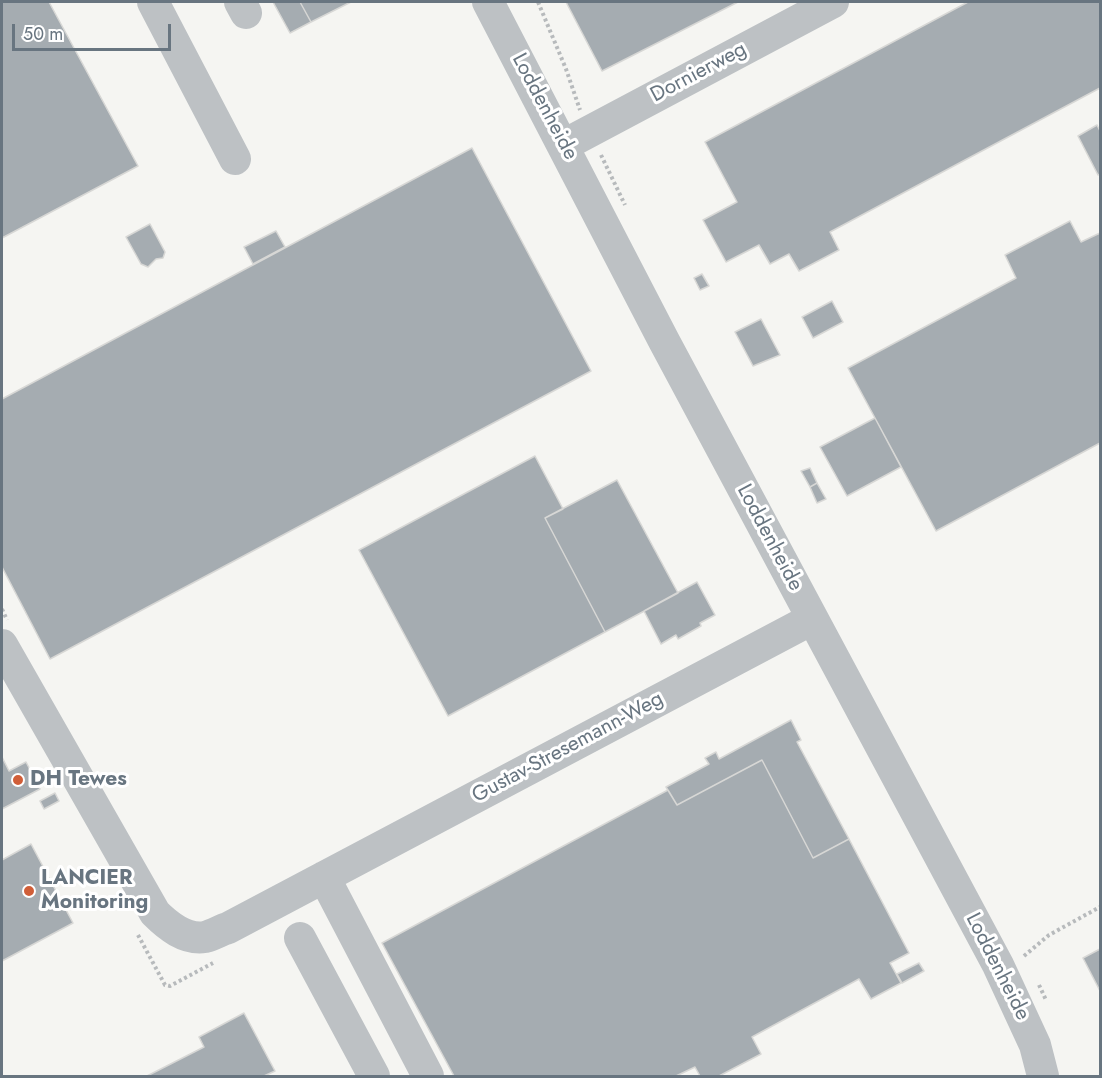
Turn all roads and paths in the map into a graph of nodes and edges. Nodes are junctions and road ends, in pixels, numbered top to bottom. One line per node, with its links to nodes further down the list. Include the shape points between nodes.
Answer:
1 (153, 2): 5 (street)
2 (488, 2): 4 (street, Loddenheide)
3 (833, 2): 4 (street, Dornierweg)
4 (564, 146): 7 (street, Loddenheide)
5 (235, 159)
6 (2, 609): 8 (path)
7 (812, 620): 9 (street, Gustav-Stresemann-Weg); 19 (street, Loddenheide, via 998,965 1035,1045)
8 (6, 650): 9 (street, Gustav-Stresemann-Weg, via 124,863 168,927 185,935 204,937)
9 (324, 877): 15 (street)
10 (1101, 907): 13 (path, via 1048,935)
11 (134, 927): 14 (path, via 165,985 170,986)
12 (300, 938): 16 (street)
13 (1023, 956)
14 (223, 958)
15 (387, 998): 16 (street); 18 (street)
16 (345, 1020): 17 (street)
17 (374, 1077)
18 (428, 1077)
19 (1044, 1077)

